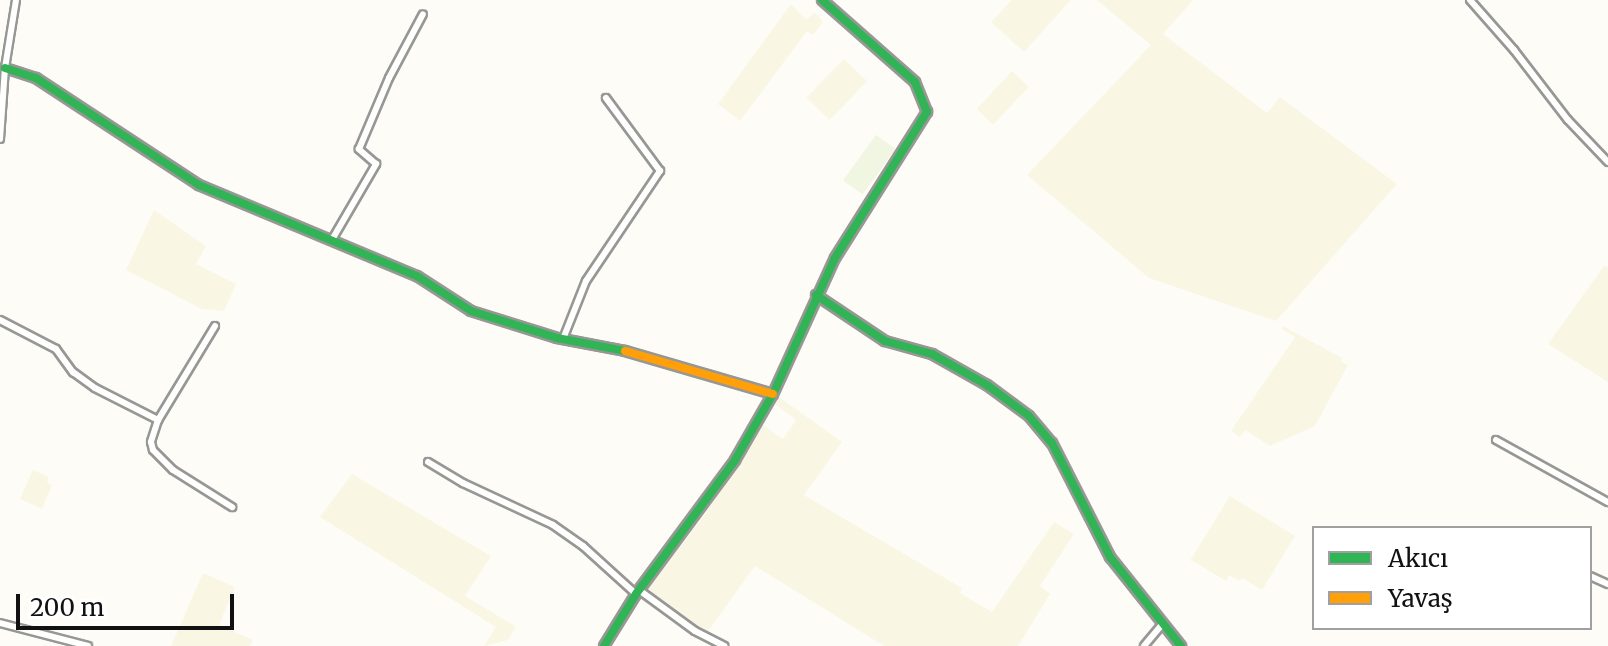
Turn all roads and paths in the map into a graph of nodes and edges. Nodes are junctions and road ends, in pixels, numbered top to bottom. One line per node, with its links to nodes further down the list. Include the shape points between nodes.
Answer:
1 (16, 0): 5 (street)
2 (822, 0): 10 (street, via 915,82 927,112)
3 (1470, 0): 8 (street)
4 (423, 14): 9 (street, via 359,149 376,164)
5 (5, 68): 7 (street); 9 (street, via 36,78 199,185)
6 (606, 98): 13 (street, via 660,171 586,281)
7 (0, 139)
8 (1608, 162)
9 (333, 238): 13 (street, via 417,276 471,311)
10 (816, 295): 14 (street); 22 (street, via 885,341 932,354 987,385 1029,416 1052,443 1110,557)
11 (0, 320): 15 (street, via 56,349 87,383)
12 (215, 326): 15 (street)
13 (563, 339): 14 (street, via 632,352)
14 (773, 394): 20 (street, via 735,460)
15 (158, 420): 19 (street, via 153,450 173,470)
16 (1496, 440): 18 (street)
17 (428, 462): 20 (street, via 553,525)
18 (1608, 502)
19 (232, 507)
20 (638, 592): 24 (street); 25 (street)
21 (0, 623): 23 (street)
22 (1163, 623): 26 (street); 27 (street)
23 (88, 646)
24 (604, 646)
25 (724, 646)
26 (1144, 646)
27 (1181, 646)

